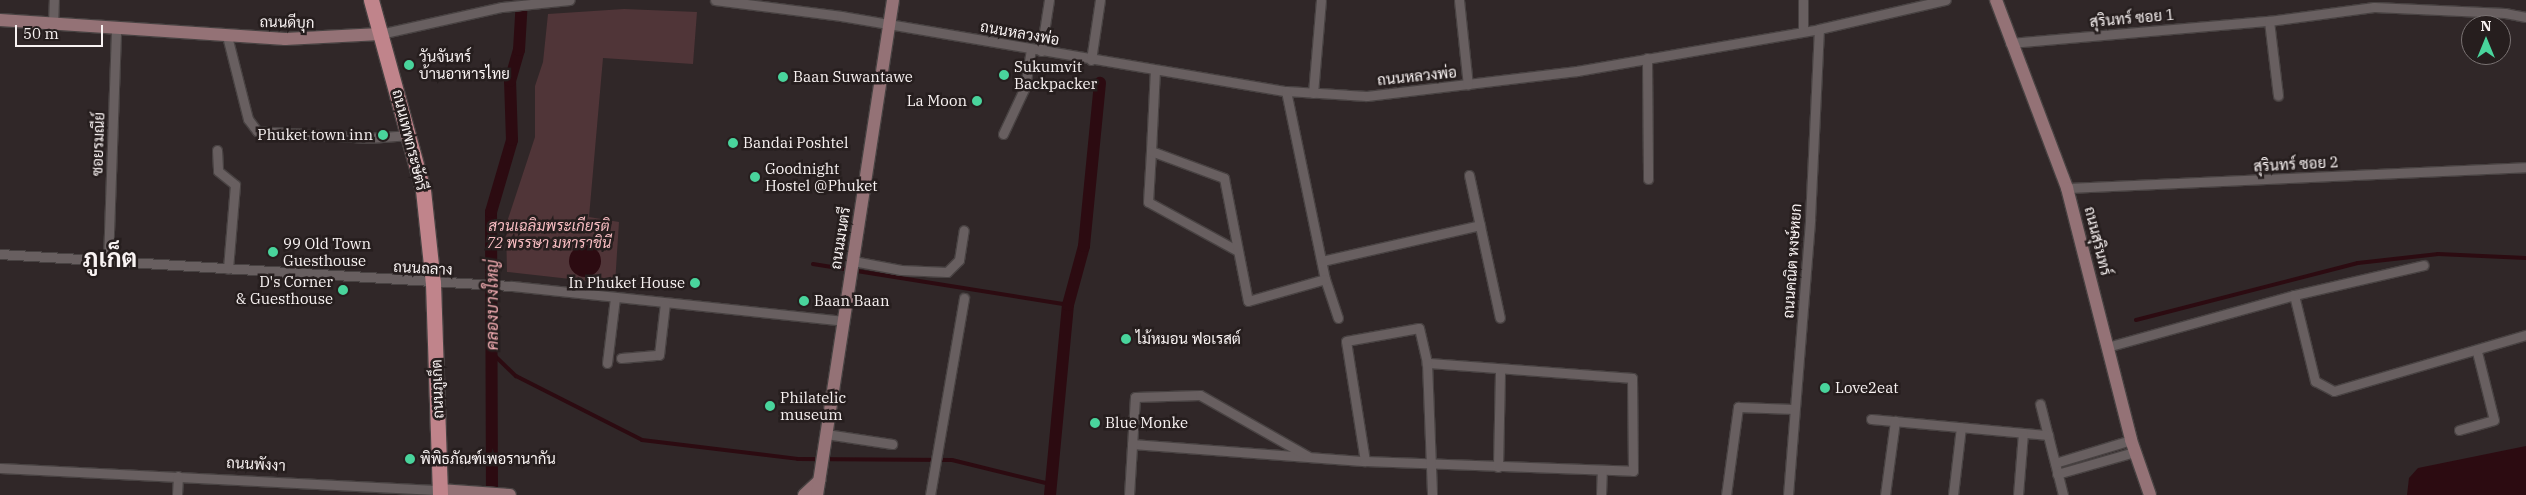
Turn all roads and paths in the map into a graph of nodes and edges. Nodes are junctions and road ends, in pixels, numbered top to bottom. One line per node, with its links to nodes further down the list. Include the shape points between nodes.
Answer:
1 (54, 0): 18 (street)
2 (371, 0): 22 (main road, ถนนเทพกระษัตรี)
3 (570, 0): 22 (street, ถนนดีบุก, via 511,6)
4 (715, 0): 17 (street)
5 (893, 0): 17 (street, ถนนมนตรี)
6 (1049, 0): 26 (street)
7 (1100, 0): 28 (street)
8 (1322, 0): 32 (street)
9 (1459, 0): 30 (street)
10 (1803, 0): 21 (street)
11 (1946, 0): 20 (street, ถนนหลวงพ่อ)
12 (1996, 0): 24 (street, ถนนสุรินทร์)
13 (2374, 4): 14 (street, สุรินทร์ ซอย 1); 16 (street, สุรินทร์ ซอย 1)
14 (2526, 17)
15 (0, 20): 18 (street, ถนนดีบุก)
16 (2270, 21): 24 (street, สุรินทร์ ซอย 1); 33 (street)
17 (890, 24): 25 (street, ถนนหลวงพ่อ); 48 (street, ถนนมนตรี)
18 (53, 25): 19 (street, ถนนดีบุก)
19 (116, 28): 23 (street, ถนนดีบุก); 46 (street, ซอยรมณีย์)
20 (1819, 29): 21 (street, ถนนหลวงพ่อ); 68 (street, ถนนคณิต หงษ์หยก, via 1810,219)
21 (1804, 31): 27 (street, ถนนหลวงพ่อ)
22 (380, 34): 23 (street, ถนนดีบุก, via 320,38); 35 (main road, ถนนเทพกระษัตรี)
23 (227, 36): 35 (street, via 248,119 257,131 369,138)
24 (2010, 43): 41 (street, ถนนสุรินทร์)
25 (1031, 49): 26 (street, ถนนหลวงพ่อ); 34 (street, via 1025,87)
26 (1041, 51): 28 (street, ถนนหลวงพ่อ)
27 (1646, 58): 30 (street, ถนนหลวงพ่อ, via 1577,71); 40 (street)
28 (1091, 60): 29 (street, ถนนหลวงพ่อ)
29 (1155, 70): 31 (street, ถนนหลวงพ่อ); 37 (street)
30 (1468, 84): 32 (street, ถนนหลวงพ่อ, via 1367,96)
31 (1286, 91): 32 (street, ถนนหลวงพ่อ); 47 (street)
32 (1313, 93)
33 (2278, 95)
34 (1004, 134)
35 (410, 135): 52 (main road, ถนนเทพกระษัตรี, via 424,190)
36 (218, 150): 50 (street, via 218,171 235,185)
37 (1151, 151): 44 (street, via 1224,178); 44 (street, via 1148,202)
38 (2526, 167): 41 (street, สุรินทร์ ซอย 2)
39 (1469, 175): 42 (street)
40 (1648, 179)
41 (2067, 188): 61 (street, ถนนสุรินทร์)
42 (1480, 225): 47 (street); 58 (street)
43 (964, 230): 48 (street, via 959,260 947,272 901,270)
44 (1238, 251): 51 (street, via 1248,301)
45 (0, 254): 46 (street, ถนนถลาง)
46 (108, 261): 50 (street, ถนนถลาง)
47 (1322, 261): 51 (street)
48 (853, 262): 59 (street, ถนนมนตรี)
49 (2424, 265): 53 (street)
50 (228, 269): 52 (street, ถนนถลาง)
51 (1325, 279): 57 (street)
52 (433, 283): 54 (street, ถนนถลาง, via 512,286); 89 (main road, ถนนภูเก็ต)
53 (2294, 295): 61 (street); 62 (street, via 2316,381 2334,391)
54 (615, 298): 56 (street, ถนนถลาง); 64 (street)
55 (964, 298): 95 (street)
56 (665, 303): 59 (street, ถนนถลาง); 63 (street, via 659,355)
57 (1338, 318)
58 (1500, 318)
59 (844, 321): 74 (street, ถนนมนตรี)
60 (2526, 335): 62 (street)
61 (2107, 347): 78 (street, ถนนสุรินทร์)
62 (2477, 352): 72 (street, via 2494,420)
63 (621, 358)
64 (607, 363)
65 (1427, 363): 66 (street); 80 (street, via 1419,328 1346,341); 82 (street)
66 (1500, 369): 83 (street); 85 (street, via 1632,378 1633,472)
67 (2040, 404): 75 (street)
68 (1794, 409): 99 (street, via 1738,407); 100 (street, ถนนคณิต หงษ์หยก)
69 (1871, 419): 70 (street)
70 (1895, 421): 71 (street); 101 (street)
71 (1960, 427): 73 (street); 102 (street)
72 (2459, 430)
73 (2023, 433): 75 (street); 103 (street)
74 (826, 434): 76 (street); 88 (street, ถนนมนตรี)
75 (2048, 435): 81 (street)
76 (892, 444)
77 (1132, 444): 79 (street); 79 (street, via 1135,397 1200,395); 96 (street)
78 (2132, 446): 81 (street); 86 (street); 105 (street, ถนนสุรินทร์)
79 (1311, 458): 80 (street)
80 (1365, 461): 82 (street)
81 (2055, 463): 86 (street)
82 (1432, 464): 83 (street); 97 (street)
83 (1498, 467): 85 (street)
84 (0, 468): 87 (street, ถนนพังงา)
85 (1602, 470): 98 (street)
86 (2057, 474): 104 (street)
87 (178, 476): 89 (street, ถนนพังงา); 91 (street)
88 (819, 481): 93 (street); 94 (street, ถนนมนตรี)
89 (440, 492): 90 (street, ถนนพังงา)
90 (474, 494): 92 (street, ถนนพังงา)
91 (177, 495)
92 (510, 495)
93 (804, 495)
94 (817, 495)
95 (930, 495)
96 (1129, 495)
97 (1432, 495)
98 (1601, 495)
99 (1726, 495)
100 (1788, 495)
101 (1885, 495)
102 (1953, 495)
103 (2018, 495)
104 (2063, 495)
105 (2150, 495)

